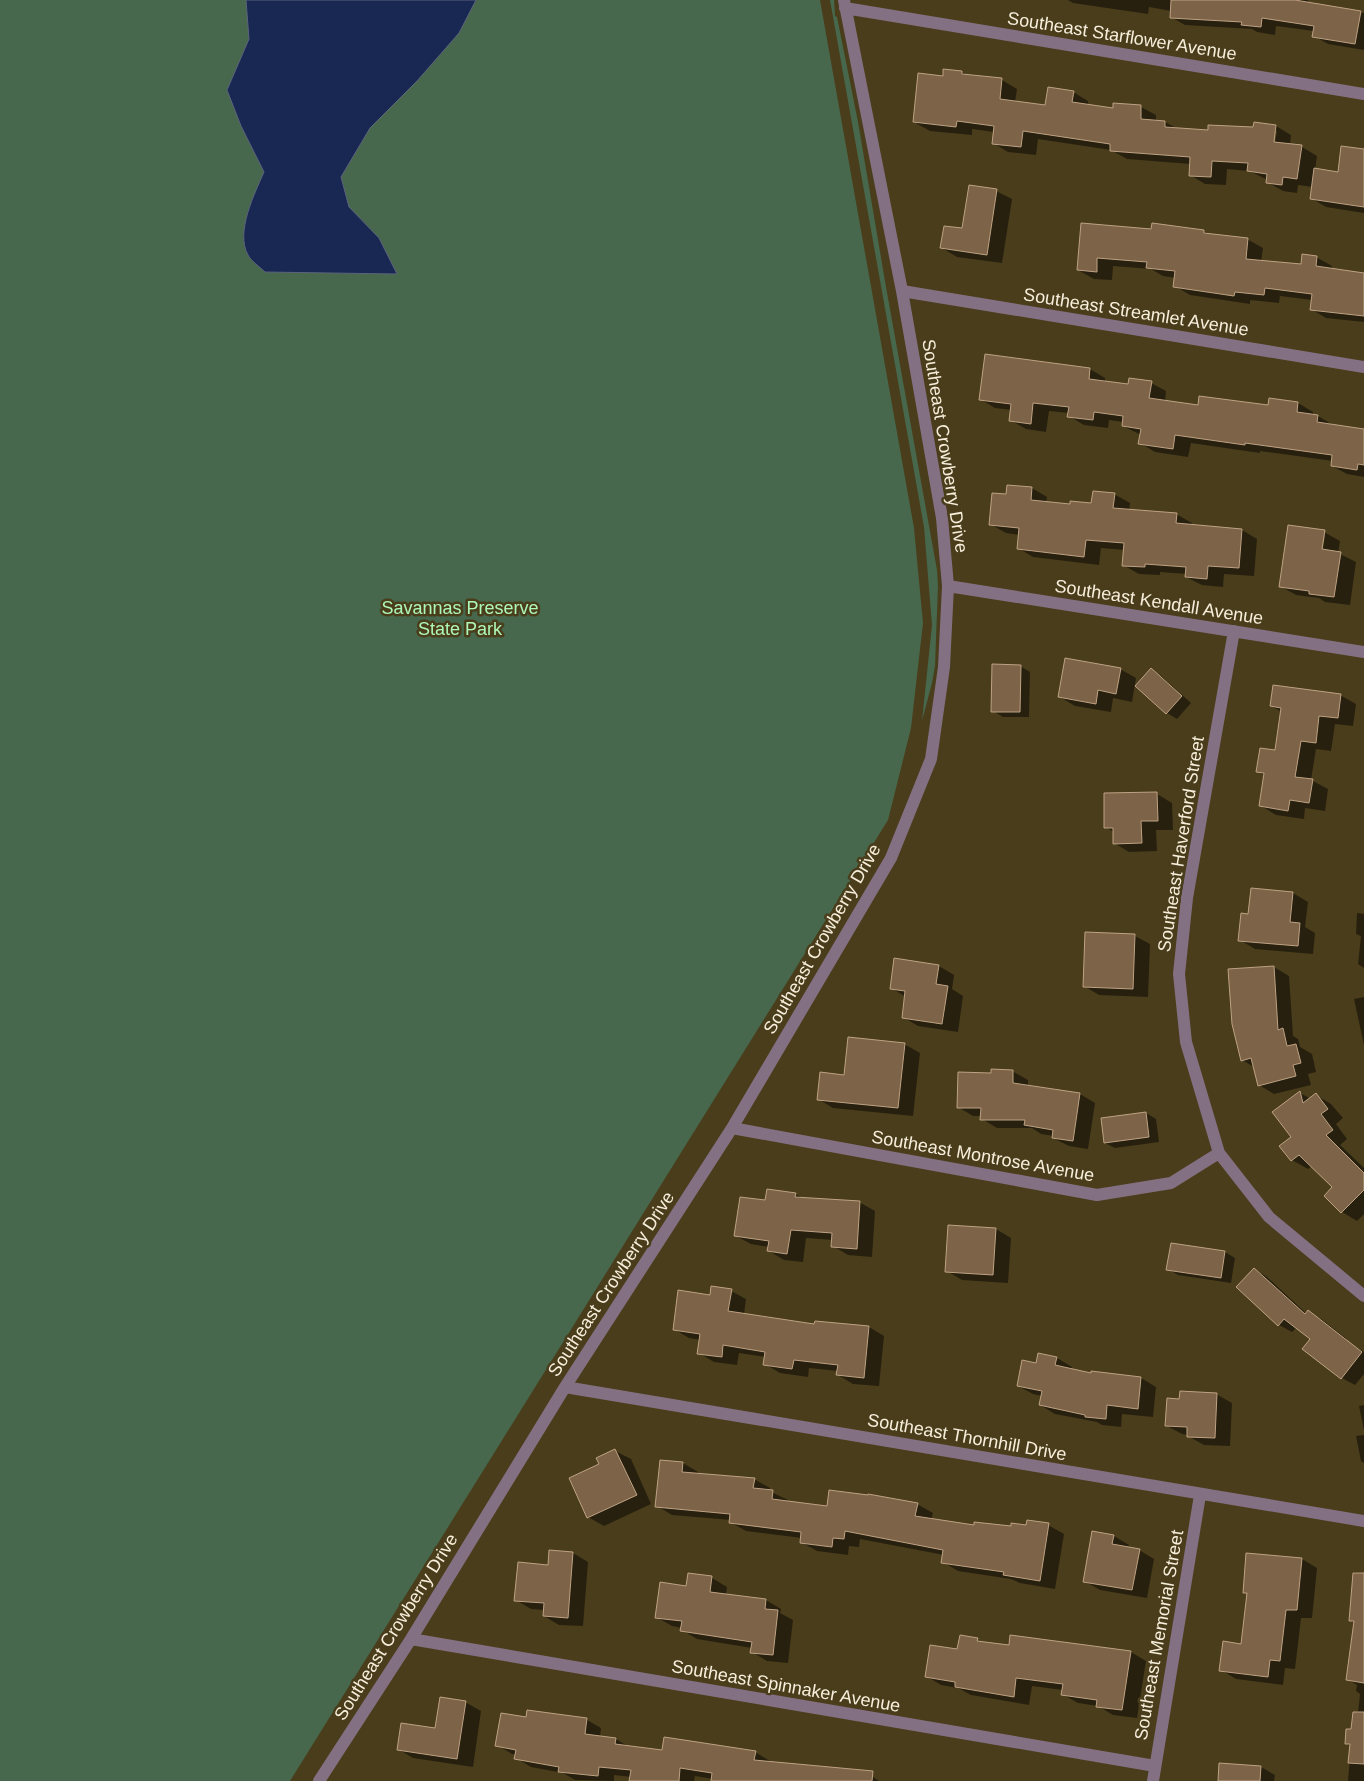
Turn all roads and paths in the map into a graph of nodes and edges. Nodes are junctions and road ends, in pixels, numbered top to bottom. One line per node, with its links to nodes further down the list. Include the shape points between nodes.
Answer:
1 (845, 4): 2 (street, Southeast Starflower Avenue); 3 (street, Southeast Crowberry Drive)
2 (1364, 94)
3 (902, 291): 4 (street, Southeast Streamlet Avenue); 5 (street, Southeast Crowberry Drive, via 942,518)
4 (1364, 367)
5 (948, 586): 6 (street, Southeast Kendall Avenue); 8 (street, Southeast Crowberry Drive, via 944,667 931,759 892,858)
6 (1234, 631): 7 (street, Southeast Kendall Avenue); 9 (street, Southeast Haverford Street, via 1187,898 1179,974 1186,1042)
7 (1364, 652)
8 (732, 1128): 9 (street, Southeast Montrose Avenue, via 1097,1195 1171,1183); 11 (street, Southeast Crowberry Drive)
9 (1219, 1153): 10 (street, Southeast Haverford Street, via 1269,1217)
10 (1364, 1296)
11 (565, 1387): 12 (street, Southeast Thornhill Drive); 14 (street, Southeast Crowberry Drive)
12 (1200, 1495): 13 (street, Southeast Thornhill Drive); 15 (street, Southeast Memorial Street)
13 (1364, 1521)
14 (412, 1639): 15 (street, Southeast Spinnaker Avenue); 16 (street, Southeast Crowberry Drive)
15 (1155, 1766): 17 (street, Southeast Memorial Street)
16 (318, 1781)
17 (1152, 1781)

